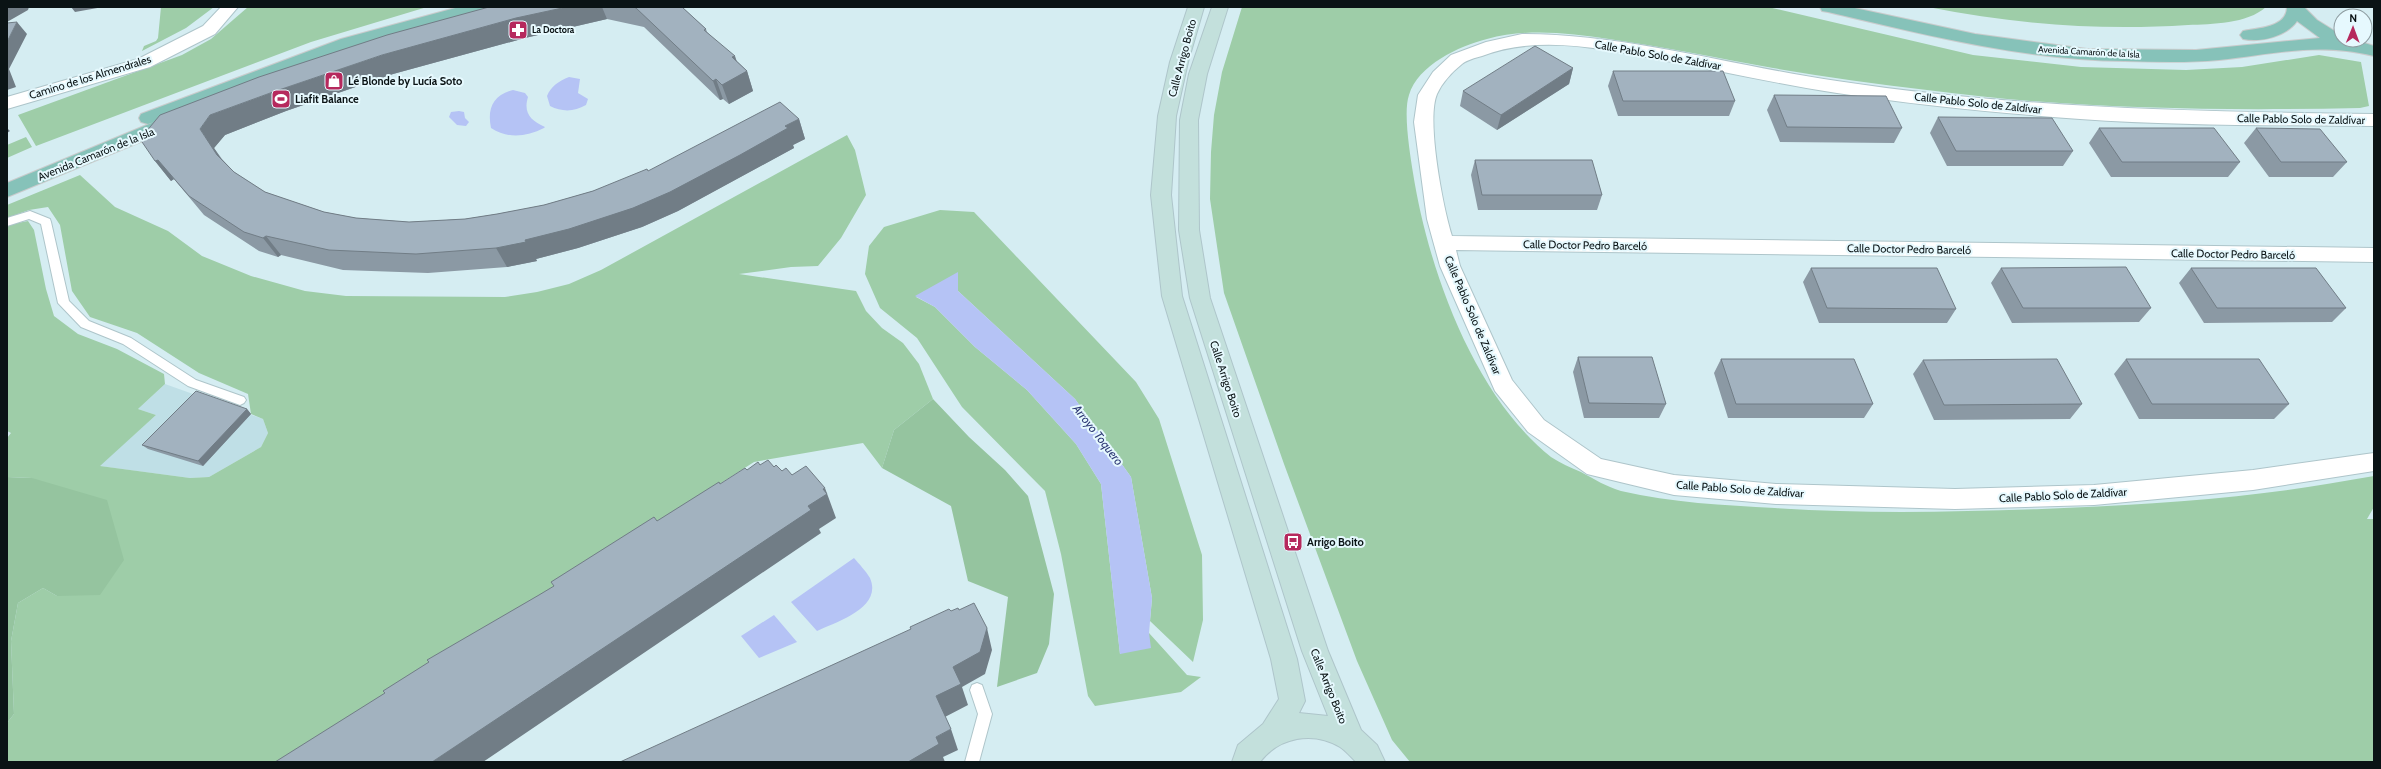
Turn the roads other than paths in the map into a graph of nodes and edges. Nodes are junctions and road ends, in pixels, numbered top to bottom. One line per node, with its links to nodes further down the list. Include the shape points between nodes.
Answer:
1 (230, 7): 13 (street, Camino de los Almendrales, via 209,30 144,63)
2 (478, 7): 15 (main road, Avenida Camarón de la Isla, via 347,43 239,82)
3 (1196, 7): 23 (main road, Calle Arrigo Boito, via 1179,62 1168,116 1161,203 1172,296 1284,659 1292,701)
4 (1220, 7): 24 (main road, Calle Arrigo Boito, via 1198,74 1189,120 1189,230 1200,298 1315,651)
5 (1828, 7): 10 (main road, Avenida Camarón de la Isla, via 2018,48 2122,56 2219,54 2299,42)
6 (1872, 7): 7 (main road, Avenida Camarón de la Isla, via 2016,36 2111,43 2210,42 2278,30 2290,20)
7 (2296, 7): 9 (main road, via 2304,18)
8 (497, 14): 16 (main road, Avenida Camarón de la Isla, via 353,54 247,92)
9 (2333, 36)
10 (2333, 43)
11 (2361, 48): 12 (main road)
12 (2374, 51)
13 (7, 103)
14 (2374, 120): 18 (street, Calle Pablo Solo de Zaldívar, via 2197,118 2081,113 1950,102 1836,87 1620,47 1557,39 1522,39 1492,46 1457,59 1439,76 1427,95 1423,122 1428,163)
15 (7, 174)
16 (7, 190)
17 (7, 222): 20 (lane, via 30,215 46,222 64,303 85,324 127,341 192,383)
18 (1444, 243): 19 (street, Calle Doctor Pedro Barceló); 21 (street, Calle Pablo Solo de Zaldívar, via 1450,266 1503,385 1536,426 1595,467 1674,485 1776,494 1955,499 2094,495 2253,480)
19 (2374, 255)
20 (240, 400)
21 (2374, 462)
22 (977, 690): 25 (lane, via 985,714)
23 (1272, 733): 24 (main road, via 1301,725 1331,729); 26 (main road, via 1248,754)
24 (1351, 739): 27 (main road)
25 (972, 762)
26 (1246, 762)
27 (1371, 762)

